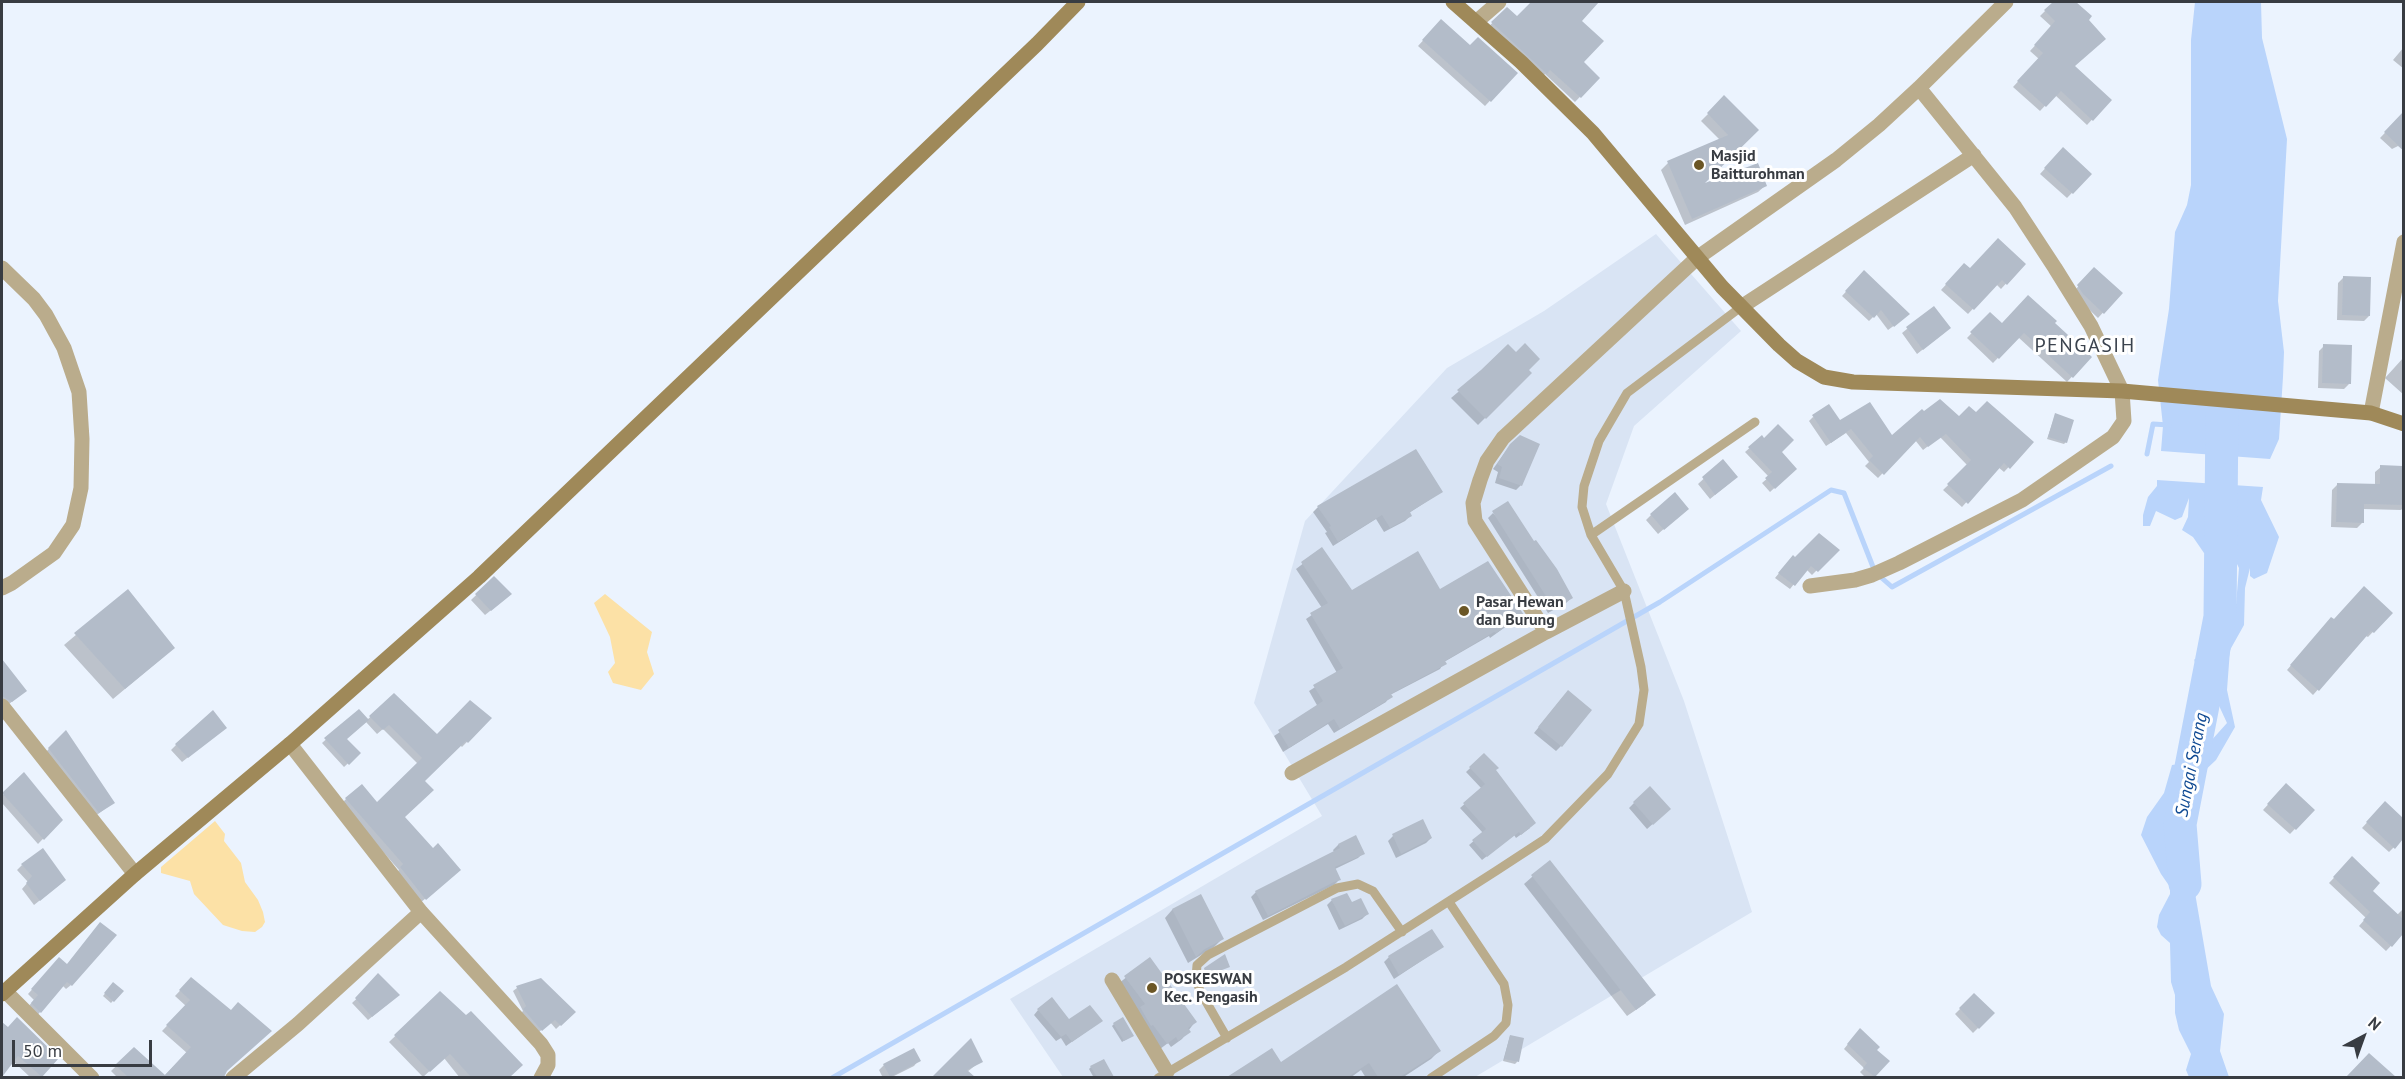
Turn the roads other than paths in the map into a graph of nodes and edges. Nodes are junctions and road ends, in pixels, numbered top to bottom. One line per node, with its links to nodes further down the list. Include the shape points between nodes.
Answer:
1 (1078, 2): 22 (street, via 479,577)
2 (1453, 2): 5 (street)
3 (1498, 2): 5 (street)
4 (2006, 2): 6 (street)
5 (1476, 22): 9 (street, via 1593,132)
6 (1919, 88): 7 (street); 9 (street, via 1836,160)
7 (1974, 155): 11 (street); 12 (street, via 2015,207 2055,268 2091,326)
8 (2403, 242): 13 (street)
9 (1697, 258): 11 (street); 20 (street, via 1503,438 1487,461 1473,503 1475,520)
10 (2, 268): 18 (street, via 34,299 64,348 79,392 82,439 81,488 73,525 54,553)
11 (1741, 307): 12 (street, via 1797,361 1824,376 1853,382); 16 (lane, via 1627,393 1599,441 1584,486 1582,507)
12 (2122, 390): 13 (street); 17 (street, via 2124,421 2113,437 2022,500 1872,575)
13 (2371, 413): 15 (street)
14 (1755, 422): 16 (lane)
15 (2403, 424)
16 (1591, 535): 19 (lane)
17 (1810, 586)
18 (2, 588)
19 (1624, 591): 20 (street); 25 (lane, via 1644,690 1639,724 1608,774 1545,839)
20 (1546, 632): 23 (street)
21 (2, 706): 24 (street)
22 (290, 744): 24 (street); 26 (street)
23 (1292, 773)
24 (135, 874): 29 (street)
25 (1449, 902): 27 (lane); 35 (lane, via 1504,984 1508,1005 1506,1023 1494,1036)
26 (421, 912): 33 (street, via 298,1024); 34 (street, via 541,1044 548,1055 548,1065)
27 (1402, 932): 30 (lane); 30 (lane, via 1373,891 1358,884 1337,888 1208,955 1197,965 1198,985)
28 (1112, 980): 31 (street)
29 (3, 993): 32 (street)
30 (1227, 1038): 31 (lane)
31 (1165, 1076)
32 (92, 1077)
33 (233, 1077)
34 (541, 1077)
35 (1431, 1077)

